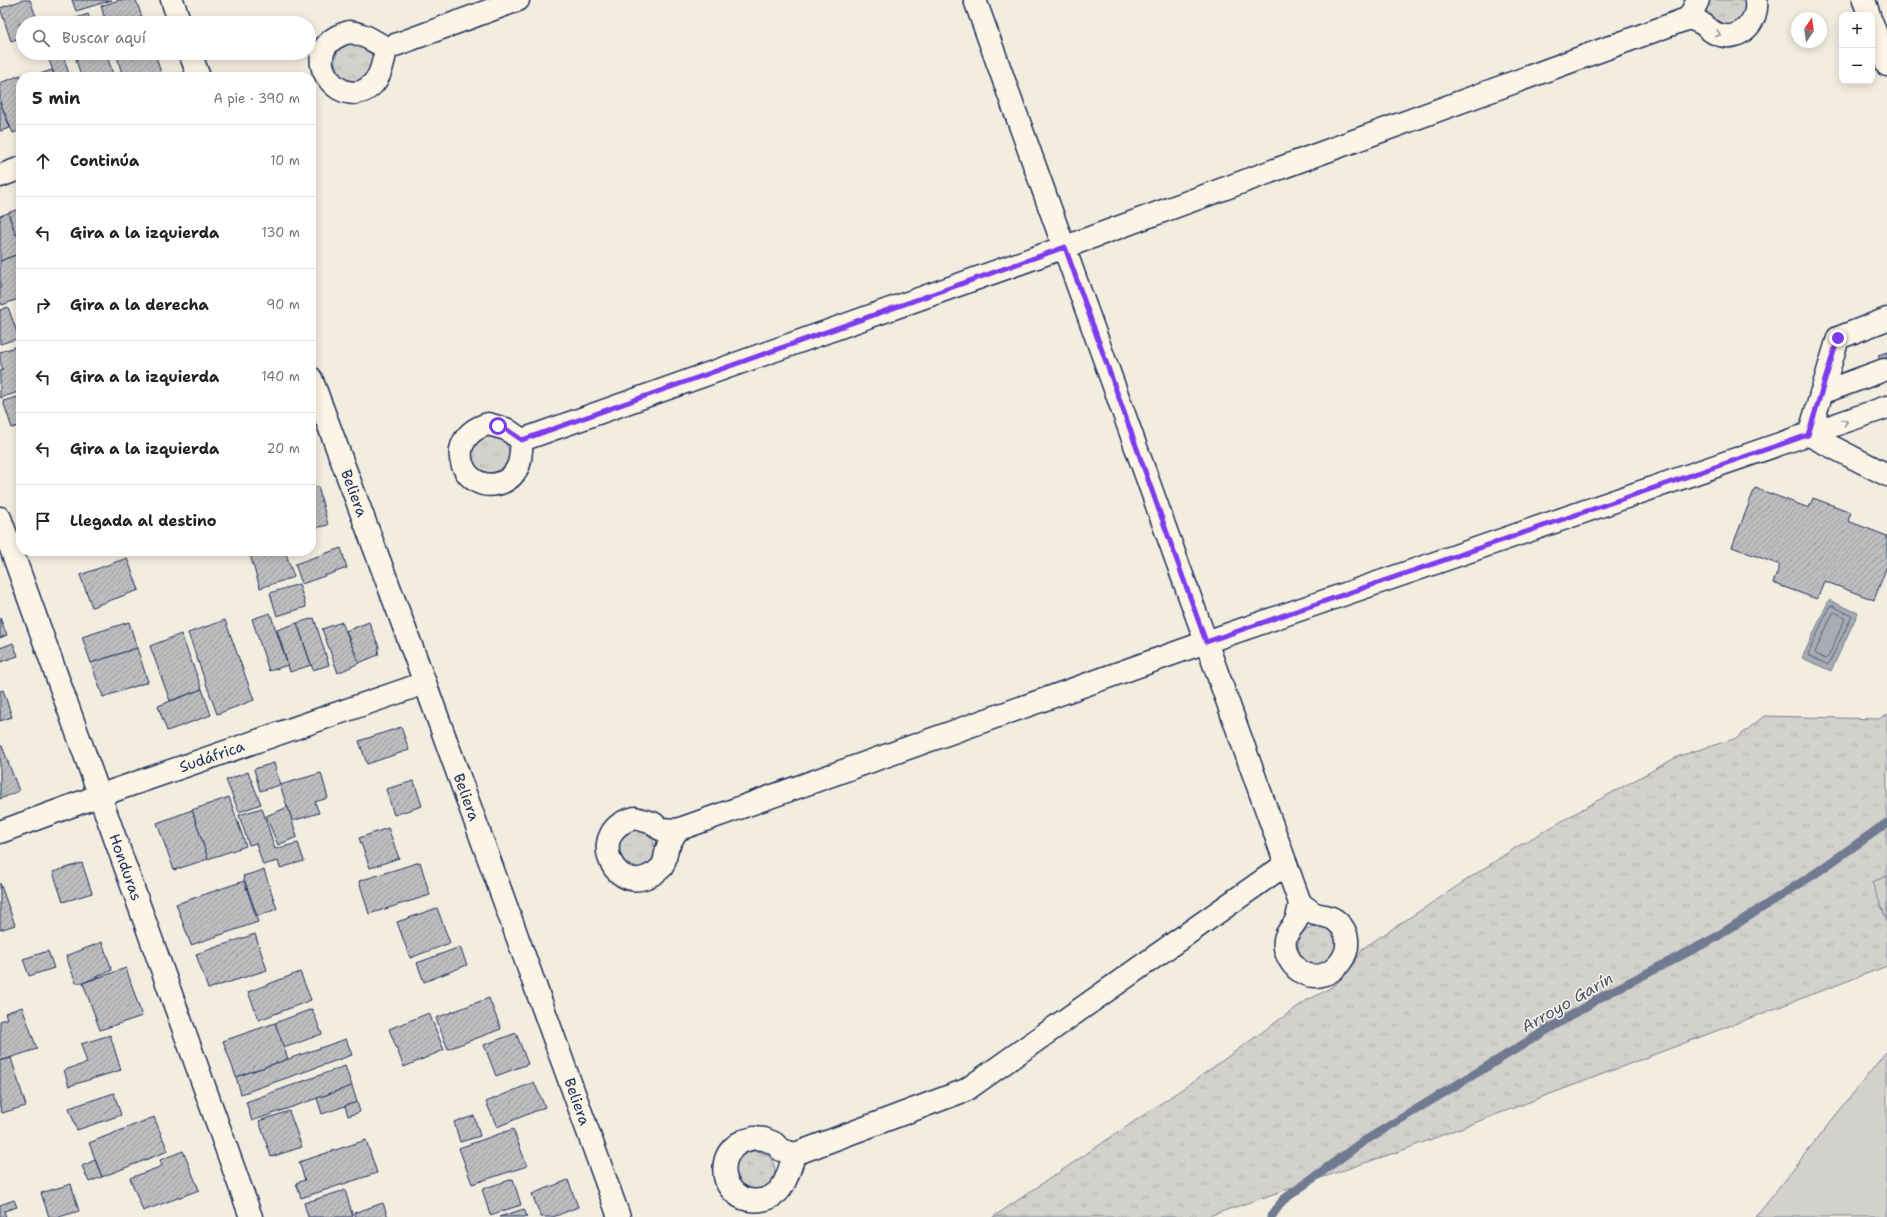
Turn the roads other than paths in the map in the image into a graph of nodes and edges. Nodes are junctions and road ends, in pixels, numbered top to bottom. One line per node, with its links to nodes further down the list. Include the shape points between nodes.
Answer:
1 (172, 0): 8 (street)
2 (518, 0): 10 (street)
3 (975, 0): 16 (street)
4 (1756, 0): 6 (street, one-way to 4, via 1702,23 1717,35 1736,35 1751,24 1755,16)
5 (1864, 0): 7 (street)
6 (1694, 9): 16 (street)
7 (1868, 12)
8 (178, 16)
9 (1875, 31): 12 (street)
10 (387, 48)
11 (193, 60): 13 (street)
12 (1887, 65)
13 (197, 72)
14 (16, 170): 15 (street)
15 (0, 176)
16 (1065, 247): 23 (street); 26 (street)
17 (1887, 319): 20 (street, via 1838,338)
18 (1884, 370): 20 (street)
19 (316, 391): 27 (street, Beliera)
20 (1821, 393): 22 (street)
21 (1887, 407): 22 (street, one-way to 21)
22 (1808, 435): 24 (street); 26 (street)
23 (522, 440)
24 (1887, 475)
25 (0, 518): 28 (street, Honduras)
26 (1206, 642): 29 (street); 31 (street)
27 (425, 683): 28 (street, Sudáfrica); 35 (street, Beliera)
28 (101, 795): 30 (street, Sudáfrica); 34 (street, Honduras)
29 (677, 830)
30 (0, 832)
31 (1286, 864): 32 (street); 33 (street, via 966,1090)
32 (1300, 903)
33 (795, 1154)
34 (251, 1217)
35 (619, 1217)

